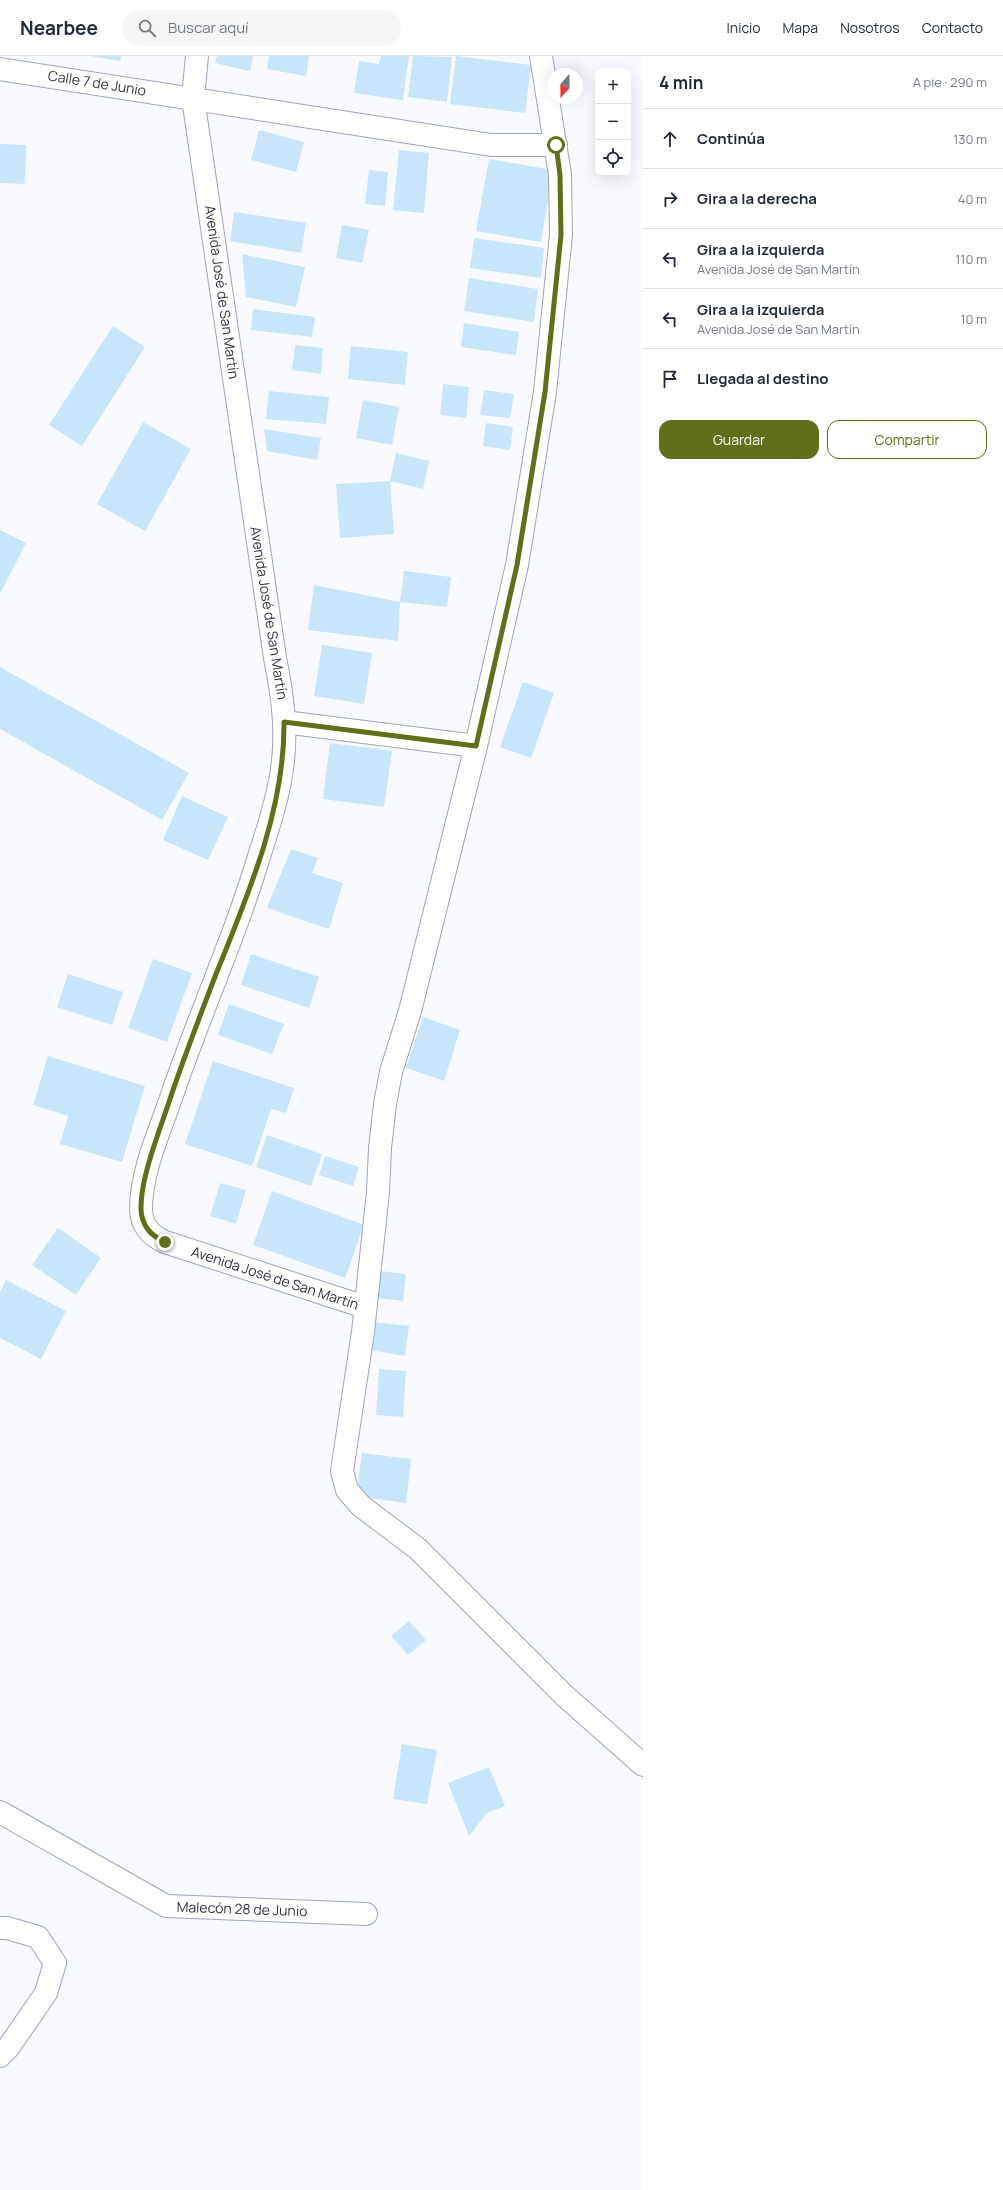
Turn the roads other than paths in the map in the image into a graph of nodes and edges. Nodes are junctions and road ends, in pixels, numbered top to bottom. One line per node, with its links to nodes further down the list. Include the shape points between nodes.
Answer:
1 (197, 56): 4 (street, Avenida José de San Martín)
2 (541, 56): 5 (street)
3 (0, 69): 4 (street, Calle 7 de Junio)
4 (193, 98): 5 (street, Calle 7 de Junio, via 491,145); 6 (street, Avenida José de San Martín, via 283,700)
5 (556, 145): 7 (street, via 560,175 561,235 545,392 517,565)
6 (284, 722): 7 (street); 8 (street, Avenida José de San Martín, via 281,775 268,827 252,882 192,1036 155,1145 145,1183 142,1215 148,1231 165,1242)
7 (476, 746): 8 (street, via 410,1011 384,1104 378,1192)
8 (365, 1307): 9 (street, via 342,1471 347,1490 361,1506 418,1549 565,1696)
9 (643, 1765)
10 (0, 1812): 11 (street, Malecón 28 de Junio, via 166,1906)
11 (366, 1914)
12 (0, 1928): 13 (street, via 38,1937 55,1963 46,1993)
13 (0, 2056)

